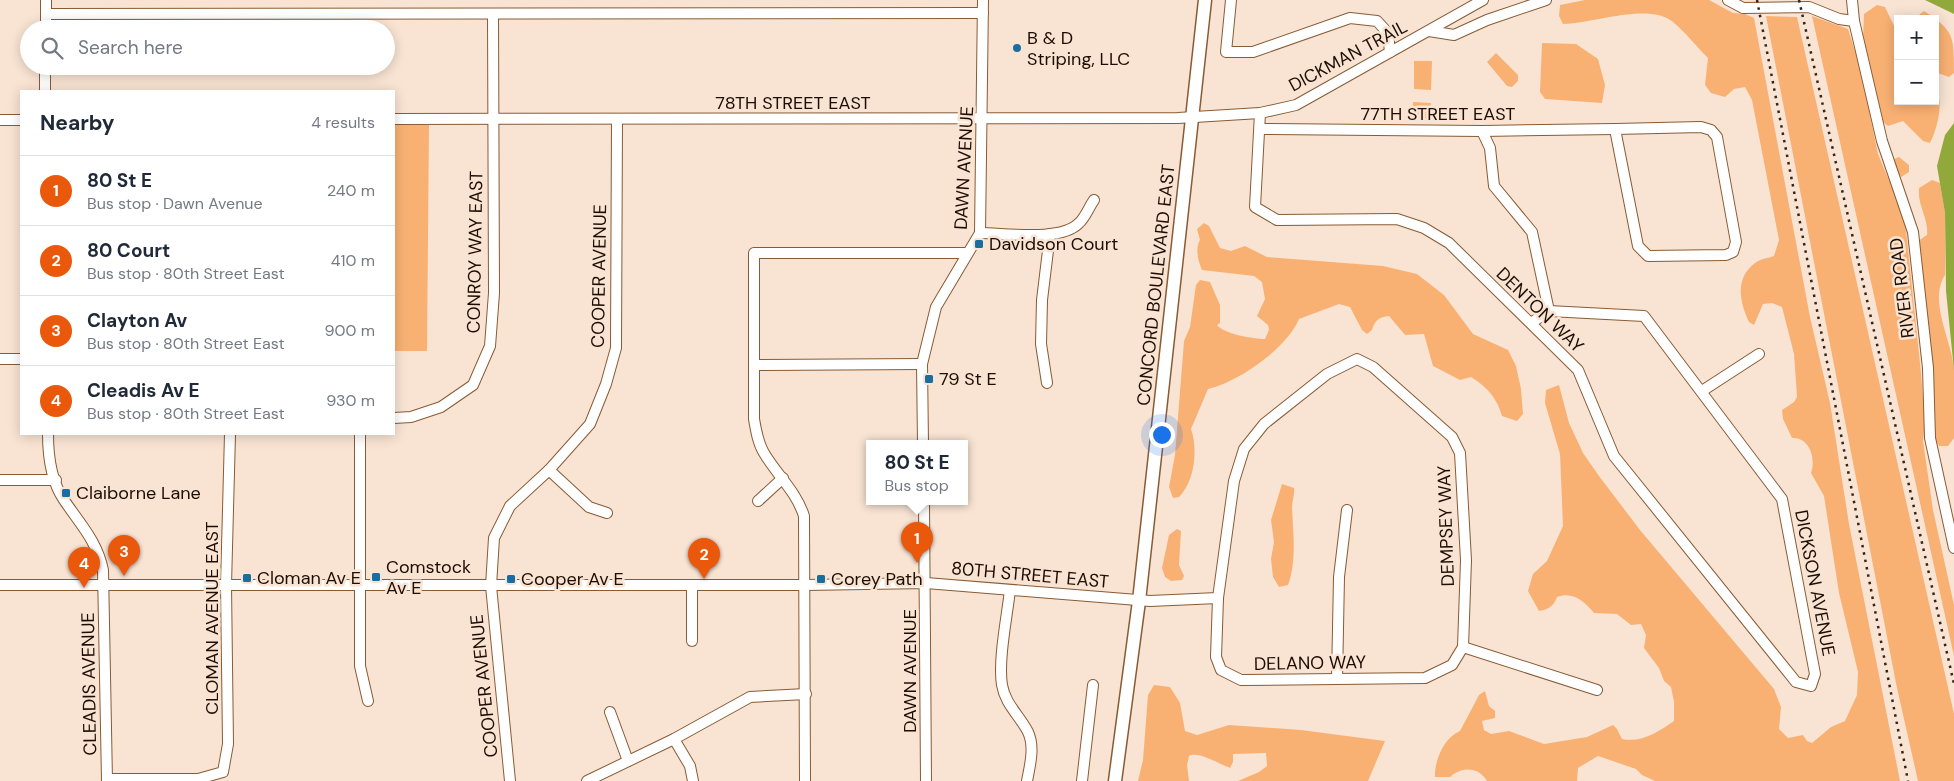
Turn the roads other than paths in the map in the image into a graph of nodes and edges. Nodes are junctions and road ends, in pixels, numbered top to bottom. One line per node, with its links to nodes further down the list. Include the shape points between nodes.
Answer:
1 (46, 0): 10 (street)
2 (983, 0): 9 (street, DAWN AVENUE)
3 (1204, 0): 19 (main road, CONCORD BOULEVARD EAST)
4 (1231, 0): 15 (street, via 1226,52 1253,52 1350,18 1377,21 1388,34)
5 (1482, 0): 14 (street, DICKMAN TRAIL)
6 (1546, 0): 14 (street, via 1454,35)
7 (1728, 0): 13 (street, via 1743,8 1809,6 1839,20)
8 (1852, 0): 13 (street, RIVER ROAD)
9 (983, 13): 11 (street); 22 (street, DAWN AVENUE)
10 (46, 14): 11 (street); 12 (street)
11 (493, 14): 21 (street, CONROY WAY EAST)
12 (46, 20)
13 (1854, 21): 55 (street, RIVER ROAD, via 1882,141 1913,232 1928,368 1930,438)
14 (1430, 31): 15 (street, DICKMAN TRAIL)
15 (1390, 52): 18 (street, DICKMAN TRAIL, via 1296,105)
16 (46, 75): 17 (street)
17 (45, 90)
18 (1260, 114): 19 (street, DICKMAN TRAIL); 26 (street)
19 (1191, 118): 22 (street, 78TH STREET EAST); 66 (main road, CONCORD BOULEVARD EAST)
20 (395, 119): 21 (street, 78TH STREET EAST)
21 (492, 119): 25 (street, 78TH STREET EAST); 42 (street, CONROY WAY EAST, via 494,293 490,346 473,384 441,407 411,417)
22 (983, 119): 25 (street, 78TH STREET EAST); 30 (street, DAWN AVENUE)
23 (0, 120): 24 (street)
24 (20, 120)
25 (616, 120): 47 (street, COOPER AVENUE, via 616,348 590,424)
26 (1260, 129): 28 (street, 77TH STREET EAST); 34 (street, DENTON WAY, via 1255,208 1277,220 1397,219 1424,228 1450,243)
27 (1615, 129): 27 (street, 77TH STREET EAST, via 1702,127 1712,130 1717,137 1736,242 1733,252 1726,255 1658,256 1648,256 1643,252 1638,246); 28 (street, 77TH STREET EAST)
28 (1482, 132): 33 (street, via 1490,148 1494,186 1532,232)
29 (1094, 200): 31 (street, via 1079,223 1066,231)
30 (980, 233): 31 (street); 32 (street, DAWN AVENUE)
31 (1050, 234): 40 (street, via 1041,335)
32 (966, 253): 38 (street, DAWN AVENUE, via 936,307); 39 (street, via 754,253)
33 (1548, 311): 34 (street); 41 (street, via 1644,316)
34 (1531, 323): 71 (street, DENTON WAY, via 1578,370 1614,456 1796,682)
35 (1759, 354): 41 (street)
36 (0, 359): 37 (street)
37 (20, 360)
38 (922, 364): 39 (street); 46 (street, DAWN AVENUE)
39 (754, 365): 48 (street, via 757,438)
40 (1047, 383)
41 (1702, 391): 71 (street, DICKSON AVENUE, via 1782,499 1815,674)
42 (395, 418)
43 (48, 435): 50 (street, CLEADIS AVENUE, via 48,460)
44 (230, 435): 57 (street, CLOMAN AVENUE EAST)
45 (360, 435): 58 (street)
46 (923, 440)
47 (549, 470): 54 (street, via 589,507); 63 (street, COOPER AVENUE, via 510,506 494,538)
48 (783, 478): 51 (street); 60 (street, via 799,501 804,516)
49 (0, 480): 50 (street)
50 (56, 480): 62 (street, CLEADIS AVENUE, via 62,498 96,545)
51 (758, 501)
52 (924, 505): 56 (street, DAWN AVENUE)
53 (1347, 510): 69 (street, via 1339,577)
54 (607, 513)
55 (1954, 548)
56 (926, 583): 60 (street, 80TH STREET EAST); 64 (street, 80TH STREET EAST); 83 (street, DAWN AVENUE)
57 (226, 585): 58 (street, 80TH STREET EAST); 62 (street, 80TH STREET EAST); 78 (street, CLOMAN AVENUE EAST, via 228,744 223,772 198,778)
58 (359, 585): 63 (street, 80TH STREET EAST); 74 (street, via 360,666)
59 (692, 585): 60 (street, 80TH STREET EAST); 63 (street, 80TH STREET EAST); 67 (street)
60 (804, 585): 73 (street)
61 (0, 586): 62 (street, 80TH STREET EAST)
62 (104, 586): 78 (street, CLEADIS AVENUE)
63 (491, 586): 79 (street, COOPER AVENUE)
64 (1010, 590): 66 (street, 80TH STREET EAST); 84 (street, via 1001,674 1008,702 1028,732 1032,750)
65 (1218, 598): 66 (street, 80TH STREET EAST); 68 (street, DEMPSEY WAY, via 1234,481 1244,449 1264,424 1327,374 1357,359 1373,367 1452,437 1460,453 1466,560); 69 (street, DELANO WAY, via 1216,657 1221,670 1241,680)
66 (1139, 601): 86 (main road, CONCORD BOULEVARD EAST)
67 (692, 641)
68 (1463, 647): 69 (street, DELANO WAY, via 1452,665 1425,678); 72 (street)
69 (1337, 680)
70 (1093, 685): 85 (street)
71 (1811, 686)
72 (1598, 690)
73 (806, 694): 76 (street, via 750,697); 82 (street)
74 (368, 701)
75 (610, 712): 77 (street)
76 (674, 739): 77 (street); 81 (street, via 690,766)
77 (628, 761): 80 (street)
78 (107, 780)
79 (510, 781)
80 (587, 781)
81 (693, 781)
82 (805, 781)
83 (926, 781)
84 (1027, 781)
85 (1082, 781)
86 (1115, 781)

